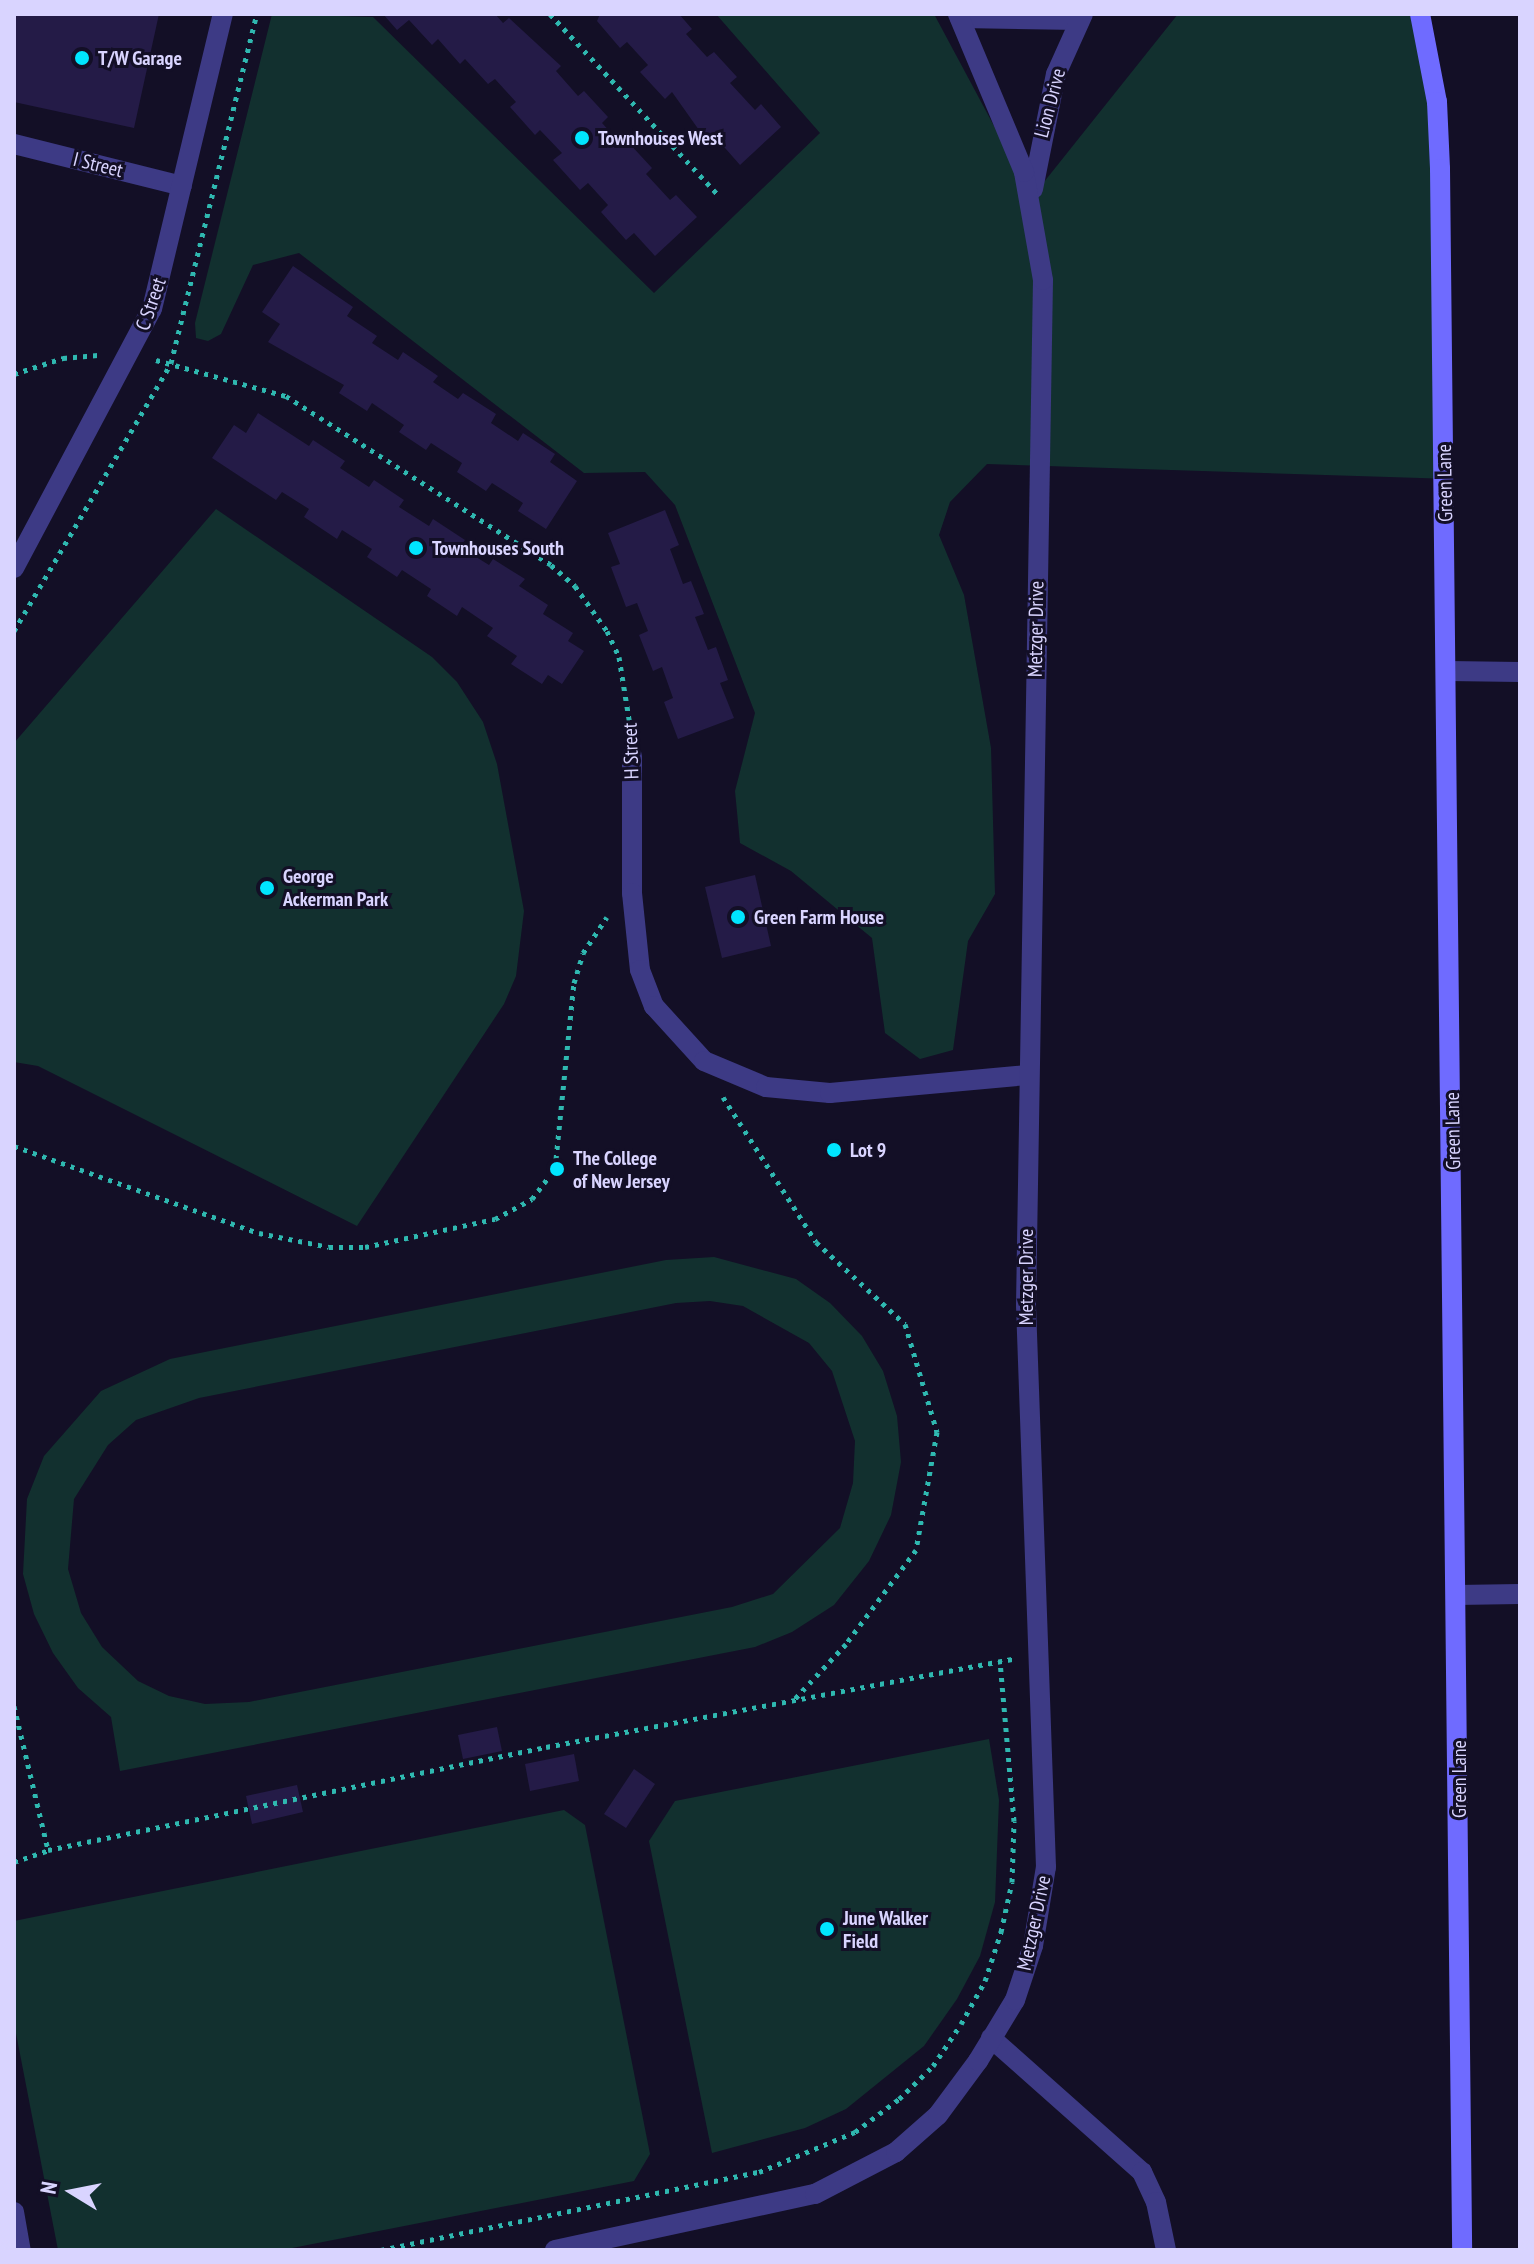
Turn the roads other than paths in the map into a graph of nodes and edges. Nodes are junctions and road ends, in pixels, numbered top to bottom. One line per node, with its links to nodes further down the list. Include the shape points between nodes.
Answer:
1 (223, 14): 6 (street, C Street)
2 (1420, 14): 9 (street, Green Lane, via 1437,102 1440,169)
3 (959, 16): 4 (street); 7 (street, Metzger Drive)
4 (1081, 17): 7 (street, Lion Drive, via 1056,74)
5 (14, 144): 6 (street, I Street)
6 (182, 186): 8 (street, C Street, via 147,321)
7 (1032, 197): 12 (street, Metzger Drive, via 1043,280)
8 (14, 568)
9 (1448, 671): 10 (street); 14 (street, Green Lane)
10 (1520, 672)
11 (632, 756): 12 (street, H Street, via 632,893 640,970 654,1006 704,1061 766,1087 830,1093)
12 (1027, 1075): 15 (street, Metzger Drive, via 1028,1442 1046,1867 1033,1946 1015,2000)
13 (1520, 1594): 14 (street)
14 (1457, 1595): 20 (street, Green Lane)
15 (991, 2038): 18 (street, Metzger Drive, via 938,2115 896,2152 815,2194); 19 (street, via 1142,2172 1156,2202)
16 (14, 2212): 17 (street)
17 (21, 2250)
18 (555, 2250)
19 (1166, 2250)
20 (1462, 2250)

